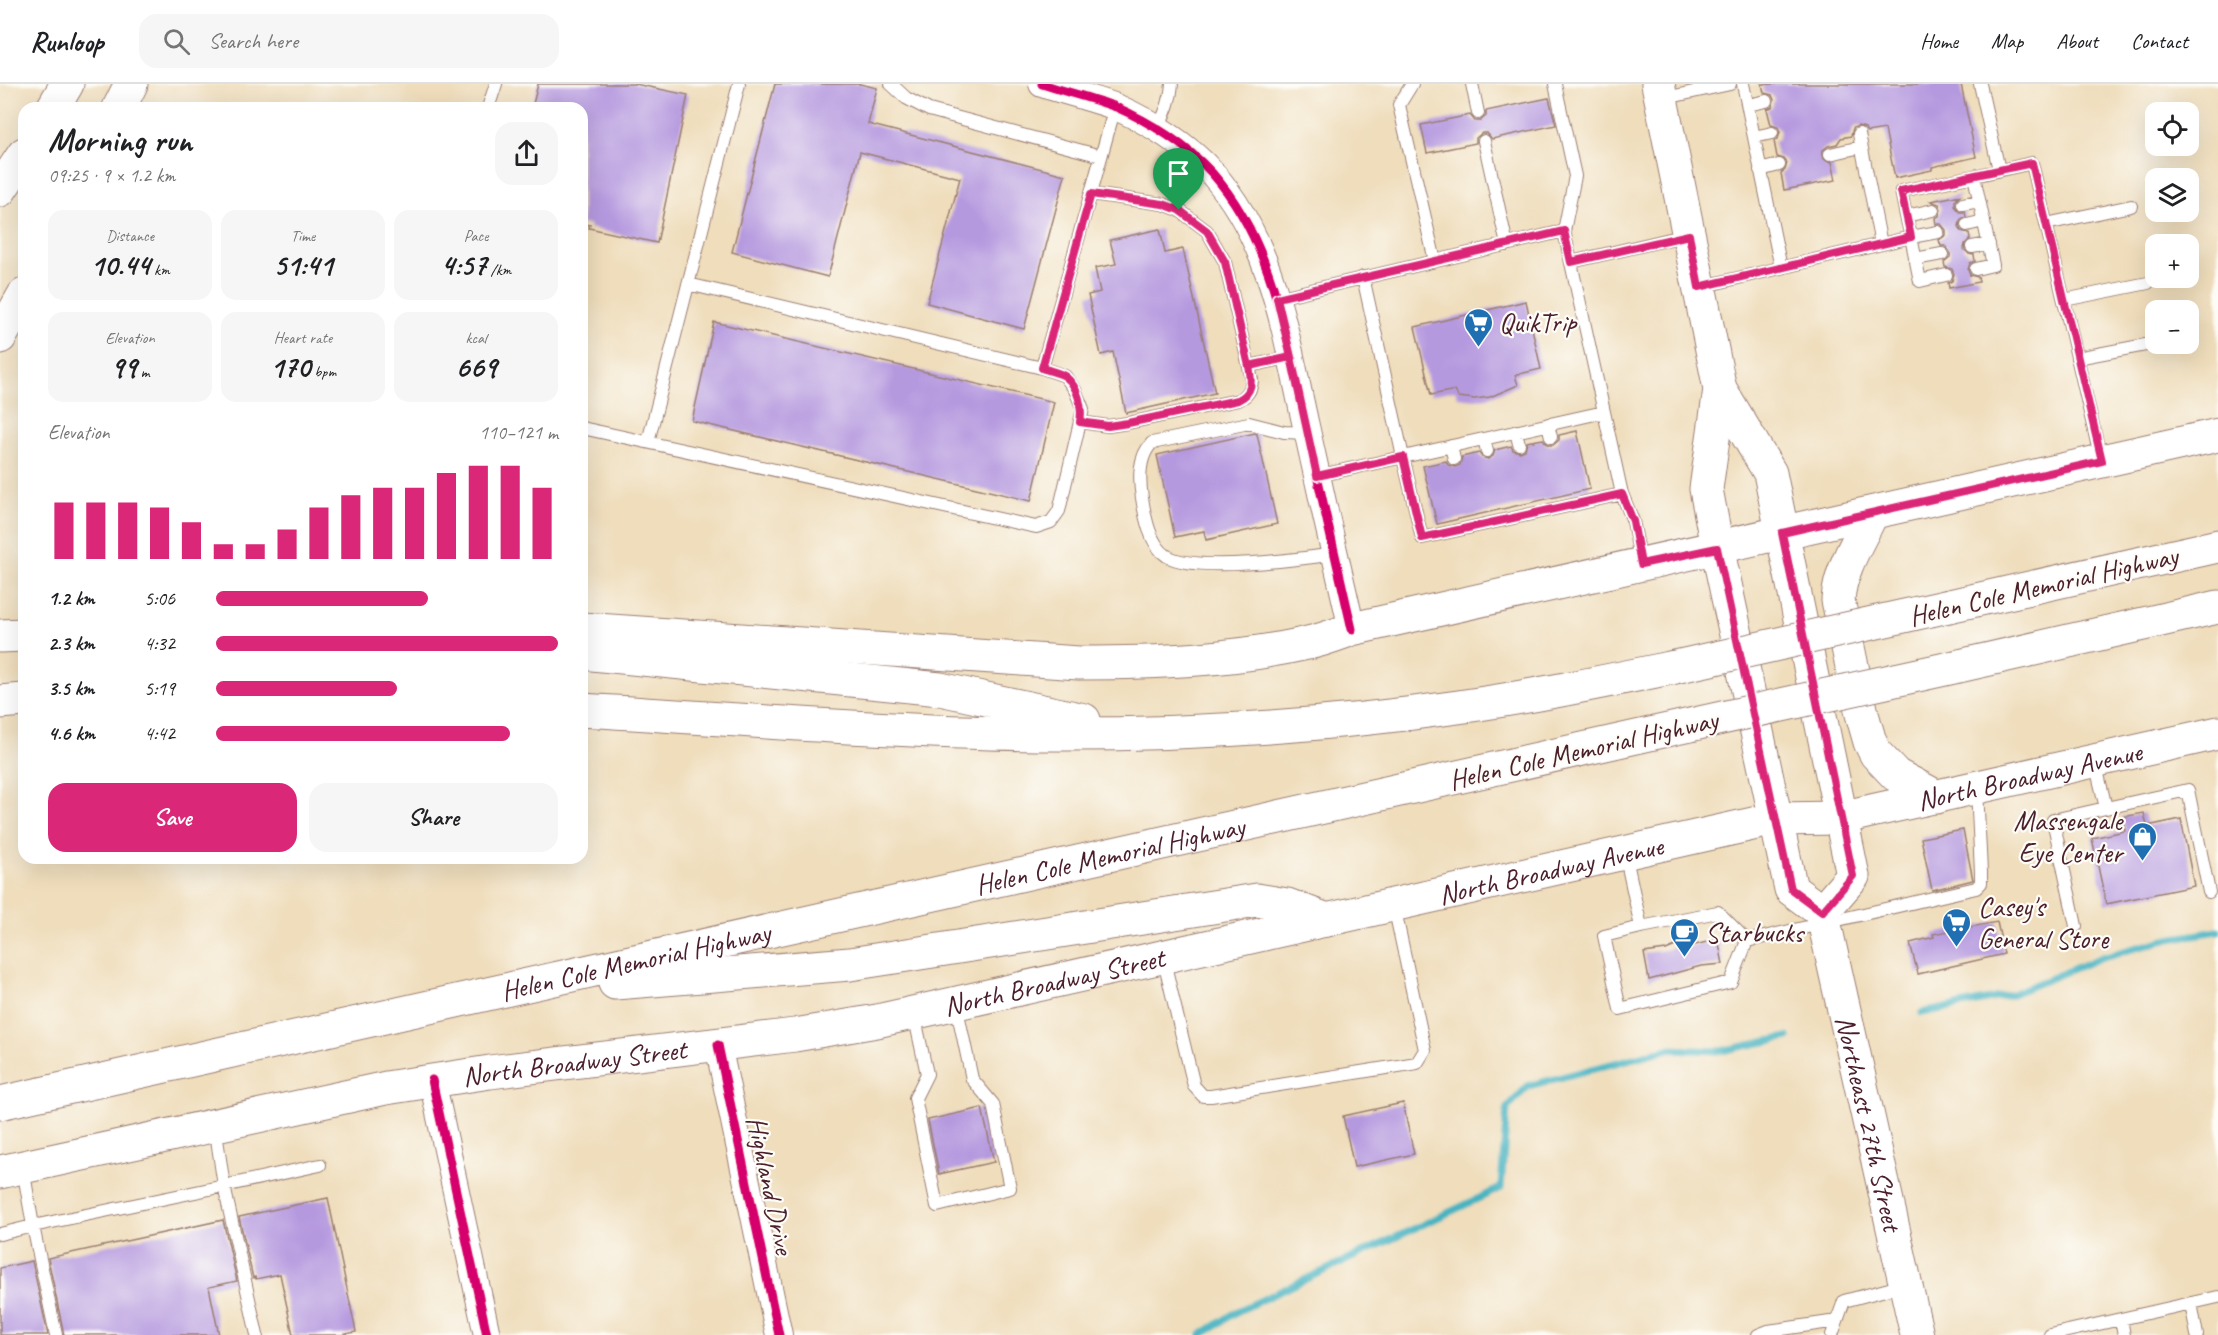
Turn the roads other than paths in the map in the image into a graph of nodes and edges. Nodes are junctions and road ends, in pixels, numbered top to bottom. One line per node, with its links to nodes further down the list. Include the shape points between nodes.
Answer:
1 (67, 84): 16 (main road)
2 (131, 84): 17 (main road)
3 (496, 84): 18 (lane)
4 (739, 84): 61 (lane)
5 (891, 84): 29 (lane, via 906,99 929,110)
6 (1042, 84): 20 (street)
7 (1172, 84): 22 (lane, via 1164,118)
8 (1412, 84): 55 (lane, via 1399,105)
9 (1472, 84): 21 (lane)
10 (1556, 84): 45 (lane, via 1575,176)
11 (1730, 84): 14 (lane)
12 (1743, 84): 19 (lane)
13 (1980, 84): 33 (lane)
14 (1660, 92): 47 (main road)
15 (1766, 101): 19 (lane)
16 (56, 102)
17 (122, 102)
18 (490, 102)
19 (1748, 105): 25 (lane)
20 (1115, 107): 22 (street); 29 (lane)
21 (1478, 113)
22 (1157, 129): 64 (street, via 1212,172 1230,196 1260,250)
23 (1772, 133): 25 (lane)
24 (1859, 134): 27 (lane)
25 (1754, 137): 32 (lane)
26 (1484, 141): 49 (lane)
27 (1861, 147): 28 (lane); 50 (lane)
28 (1830, 154)
29 (1101, 156): 36 (lane)
30 (18, 163): 35 (main road)
31 (1779, 165): 32 (lane)
32 (1760, 170): 57 (lane)
33 (1999, 170): 34 (lane); 43 (lane, via 2032,163)
34 (1974, 176): 37 (lane); 41 (lane, via 1901,191)
35 (0, 190)
36 (1091, 194): 71 (lane, via 1163,204 1179,210 1207,231 1225,262); 72 (lane)
37 (1979, 201): 38 (lane); 42 (lane)
38 (1963, 204)
39 (2131, 206): 43 (lane)
40 (1933, 210): 41 (lane)
41 (1906, 216): 48 (lane)
42 (1984, 222): 44 (lane); 51 (lane)
43 (2046, 224): 65 (lane)
44 (1967, 225)
45 (1564, 231): 49 (lane); 56 (lane)
46 (1938, 232): 48 (lane)
47 (1689, 235): 56 (lane); 63 (main road)
48 (1911, 237): 50 (lane); 54 (lane)
49 (1507, 244): 55 (lane)
50 (1881, 244): 57 (lane)
51 (1989, 244): 52 (lane); 58 (lane, via 1993,265)
52 (1972, 247)
53 (1942, 254): 54 (lane)
54 (1915, 259): 59 (lane, via 1920,281)
55 (1435, 261): 60 (lane)
56 (1571, 262): 74 (lane)
57 (1781, 268): 63 (lane)
58 (1976, 269)
59 (1946, 275)
60 (1363, 277): 64 (lane); 80 (lane)
61 (688, 284): 72 (lane); 79 (lane)
62 (2145, 284): 65 (lane)
63 (1699, 287): 73 (main road)
64 (1277, 298): 69 (street)
65 (2064, 300): 70 (lane)
66 (18, 306): 67 (main road)
67 (0, 337)
68 (2145, 345): 70 (lane)
69 (1291, 357): 71 (lane); 77 (street)
70 (2077, 358): 81 (lane)
71 (1249, 366): 75 (lane, via 1251,388 1238,400 1108,426)
72 (1042, 368): 75 (lane, via 1065,376 1075,390 1083,409)
73 (1720, 389): 85 (main road, via 1770,472); 87 (main road, via 1706,489)
74 (1604, 412): 80 (lane, via 1550,431 1453,453); 83 (lane)
75 (1080, 422): 79 (lane, via 1059,511 1051,522 1036,527)
76 (588, 429): 79 (lane)
77 (1307, 433): 82 (street); 88 (lane, via 1249,423 1152,443 1145,451 1139,479 1144,512 1156,546 1167,556 1191,564 1282,562)
78 (2218, 435): 81 (main road)
79 (648, 442)
80 (1403, 457): 82 (lane); 83 (lane, via 1422,538 1468,522 1565,500)
81 (2102, 461): 84 (main road)
82 (1317, 476): 88 (street)
83 (1622, 494): 89 (lane, via 1633,521)
84 (1872, 513): 85 (main road); 103 (main road, via 1842,572 1838,600 1862,714 1870,742 1884,764)
85 (1782, 533): 87 (main road); 105 (main road)
86 (2218, 546): 99 (main road, Helen Cole Memorial Highway, bridge, via 1675,667 1502,700 1299,724)
87 (1717, 548): 89 (main road); 106 (main road)
88 (1335, 554): 91 (street)
89 (1641, 564): 91 (main road)
90 (2218, 607): 116 (main road, Helen Cole Memorial Highway, bridge)
91 (1352, 629): 92 (main road, via 1310,643 1257,652 1148,663 1079,663)
92 (588, 630)
93 (18, 635): 94 (main road)
94 (0, 636)
95 (588, 654): 99 (main road, via 940,689)
96 (18, 700): 97 (main road)
97 (0, 702)
98 (588, 710): 99 (main road, Helen Cole Memorial Highway, via 938,731)
99 (1145, 732)
100 (2218, 733): 101 (main road, North Broadway Avenue)
101 (2095, 761): 102 (main road, North Broadway Avenue); 104 (lane)
102 (1977, 788): 103 (main road, North Broadway Avenue); 110 (lane, via 1981,883 1976,888)
103 (1937, 797): 105 (main road, North Broadway Avenue)
104 (2106, 808): 108 (lane, via 2188,790); 112 (lane, via 2053,820)
105 (1840, 818): 106 (main road, North Broadway Avenue); 110 (main road, via 1853,876)
106 (1775, 819): 107 (main road, North Broadway Avenue); 110 (main road, via 1791,889)
107 (1625, 853): 109 (main road, North Broadway Avenue); 113 (lane)
108 (2210, 892)
109 (1394, 905): 111 (main road, North Broadway Avenue); 115 (lane, via 1425,1050 1417,1064 1203,1096 1194,1086)
110 (1823, 917): 114 (lane); 128 (main road, Northeast 27th Street)
111 (1327, 920): 115 (main road, North Broadway Street); 116 (main road, via 1287,905 1257,900 850,964)
112 (2076, 926)
113 (1641, 927): 114 (lane, via 1718,912); 114 (lane, via 1604,936 1620,1009 1731,982)
114 (1747, 941)
115 (1163, 957): 117 (main road, North Broadway Street)
116 (493, 993): 121 (main road, Helen Cole Memorial Highway)
117 (956, 1003): 118 (main road, North Broadway Street); 118 (lane, via 972,1079 993,1104 1010,1188 937,1206 915,1098 927,1074)
118 (913, 1012): 119 (main road, North Broadway Street)
119 (718, 1045): 120 (main road, North Broadway Street); 136 (street, Highland Drive)
120 (432, 1080): 122 (main road, North Broadway Street); 135 (street)
121 (0, 1103)
122 (215, 1124): 124 (main road, North Broadway Street); 125 (lane)
123 (320, 1165): 125 (lane)
124 (11, 1169): 126 (lane)
125 (224, 1186): 126 (lane); 134 (lane)
126 (33, 1226): 127 (lane); 133 (lane)
127 (0, 1234)
128 (1905, 1285): 132 (lane, via 1844,1301); 139 (main road, Northeast 27th Street)
129 (2218, 1297): 130 (lane)
130 (2191, 1303): 131 (lane); 142 (lane)
131 (2121, 1319): 140 (lane); 141 (lane)
132 (1837, 1321): 137 (lane); 138 (lane)
133 (56, 1335)
134 (257, 1335)
135 (487, 1335)
136 (779, 1335)
137 (1758, 1335)
138 (1832, 1335)
139 (1917, 1335)
140 (2050, 1335)
141 (2124, 1335)
142 (2197, 1335)

